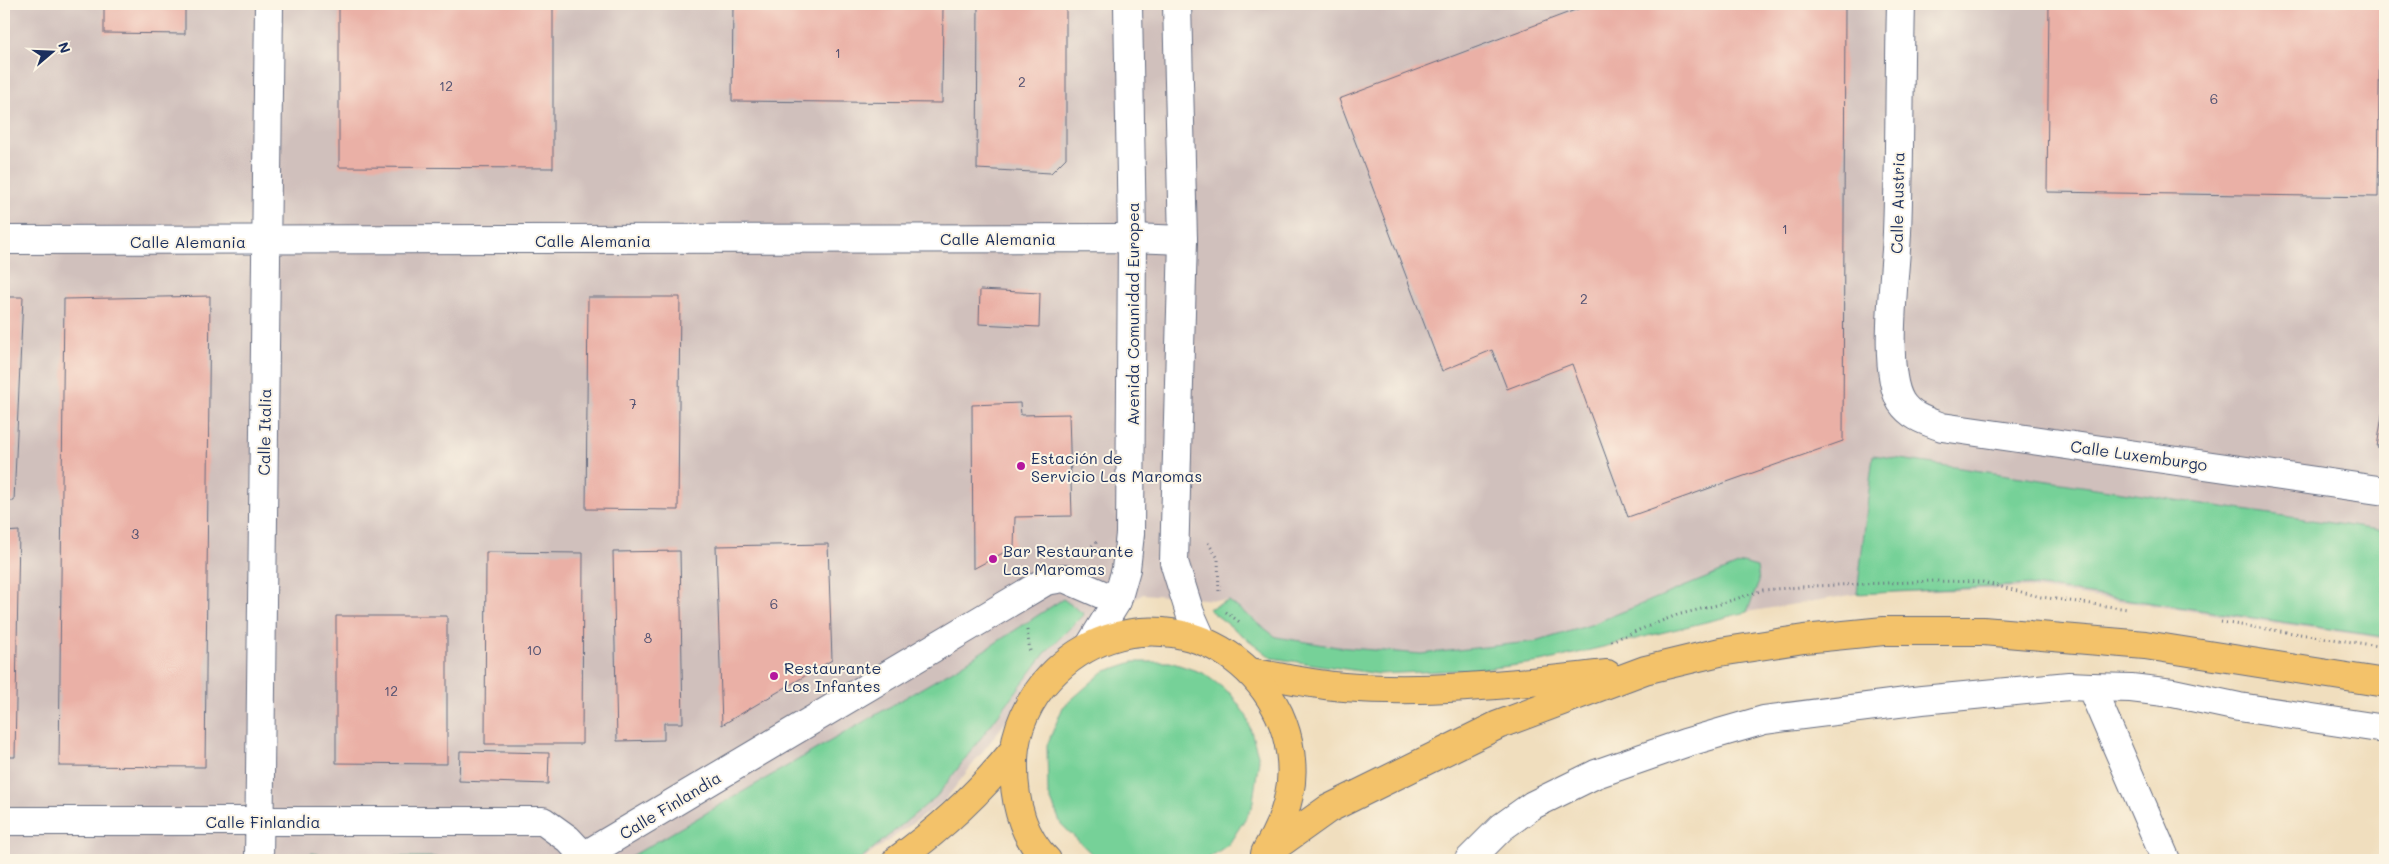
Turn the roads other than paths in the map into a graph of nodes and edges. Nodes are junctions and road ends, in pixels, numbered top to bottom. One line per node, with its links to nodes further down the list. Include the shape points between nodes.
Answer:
1 (269, 4): 8 (street, Calle Italia)
2 (1128, 4): 5 (street, Avenida Comunidad Europea)
3 (1177, 4): 7 (street)
4 (1900, 4): 9 (street, Calle Austria, via 1897,233 1891,346)
5 (1132, 238): 7 (street, Calle Alemania); 8 (street, Calle Alemania); 11 (street, Avenida Comunidad Europea, via 1132,492 1126,569)
6 (4, 240): 8 (street, Calle Alemania)
7 (1183, 240): 12 (street, via 1174,562)
8 (266, 241): 21 (street, Calle Italia)
9 (1901, 401): 10 (street, Calle Luxemburgo, via 1917,418 1942,427)
10 (2385, 491)
11 (1117, 601): 13 (street, Avenida Comunidad Europea); 23 (street, Calle Finlandia, via 1064,578 1046,581)
12 (1202, 640): 13 (main road, via 1174,632 1146,631 1117,635); 15 (main road, via 1228,653)
13 (1090, 645): 19 (main road, via 1062,663 1040,688 1023,717)
14 (1645, 670): 15 (main road, via 1493,686 1401,689 1344,687); 16 (main road, via 1720,652 1804,639 1884,632 1983,631 2145,645); 22 (main road, via 1498,725 1328,808)
15 (1250, 672): 22 (main road, via 1271,698 1282,720 1291,760 1290,793 1283,817)
16 (2385, 683)
17 (2091, 687): 18 (street, via 2173,693 2239,707); 27 (street, via 2069,686 1922,700 1764,720 1596,774 1533,805 1502,827); 28 (street)
18 (2385, 729)
19 (1014, 750): 25 (main road, via 990,780); 26 (main road, via 1014,786 1023,822)
20 (4, 821): 21 (street, Calle Finlandia)
21 (260, 821): 23 (street, Calle Finlandia, via 543,821 568,839); 24 (street, Calle Italia)
22 (1262, 857)
23 (581, 858)
24 (259, 860)
25 (897, 860)
26 (1047, 860)
27 (1469, 860)
28 (2166, 860)

